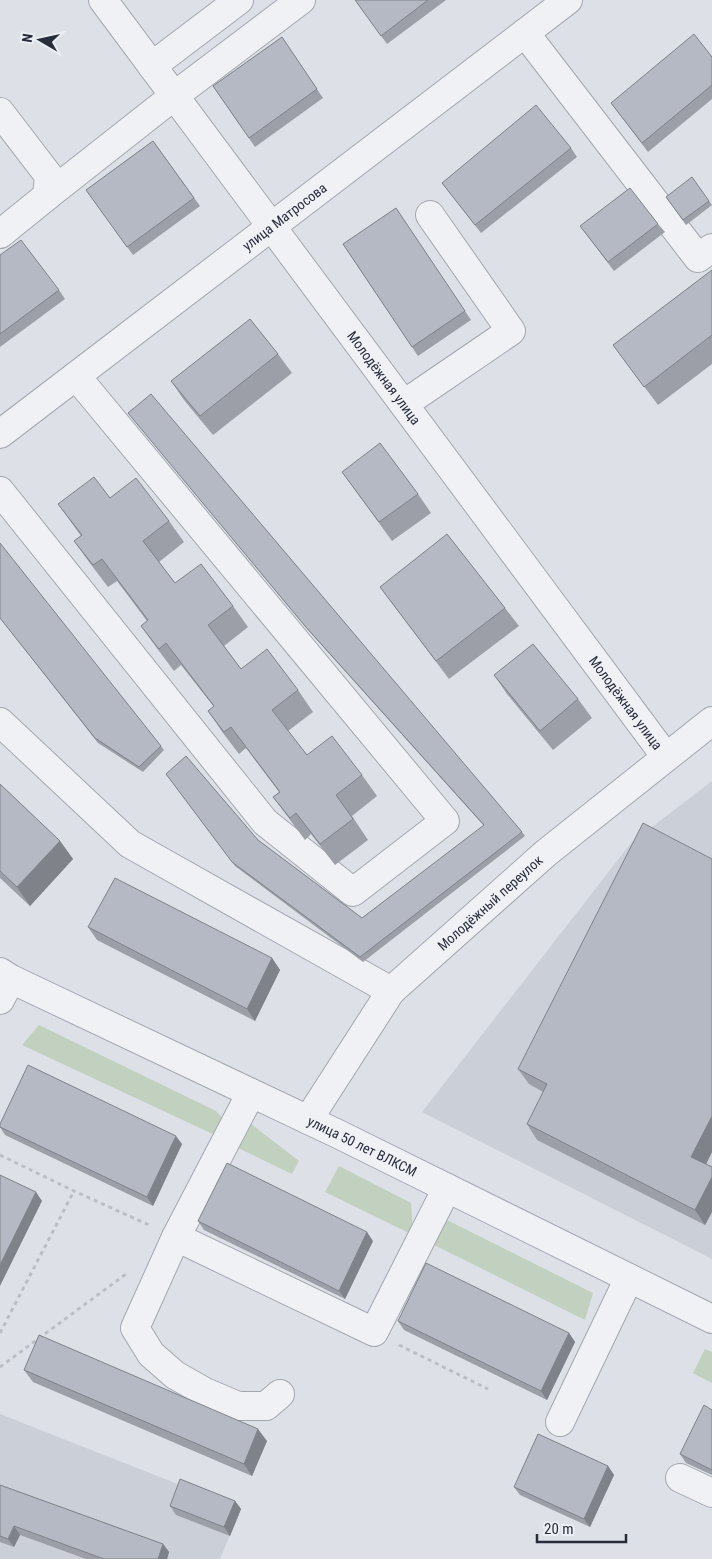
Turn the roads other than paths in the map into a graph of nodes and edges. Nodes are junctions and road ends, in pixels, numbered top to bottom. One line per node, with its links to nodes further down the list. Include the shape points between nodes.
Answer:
1 (103, 0): 6 (street, Молодёжная улица)
2 (239, 0): 6 (street)
3 (301, 0): 7 (street)
4 (568, 0): 5 (street, улица Матросова)
5 (525, 33): 11 (street, улица Матросова); 13 (street, via 698,258)
6 (152, 66): 7 (street, Молодёжная улица)
7 (174, 96): 9 (street); 11 (street, Молодёжная улица)
8 (0, 112): 9 (street, via 49,176)
9 (47, 196): 12 (street)
10 (430, 215): 15 (street, via 512,332)
11 (272, 226): 14 (street, улица Матросова); 15 (street, Молодёжная улица)
12 (0, 234)
13 (712, 248)
14 (76, 376): 16 (street, улица Матросова); 17 (street, via 445,821 353,892 265,822)
15 (404, 404): 20 (street, Молодёжная улица)
16 (0, 434)
17 (0, 491)
18 (712, 721): 20 (street, Молодёжный переулок)
19 (0, 722): 22 (street, via 130,844)
20 (666, 757): 22 (street, Молодёжный переулок, via 546,853)
21 (4, 984): 23 (street, улица 50 лет ВЛКСМ)
22 (392, 991): 24 (street, Молодёжный переулок)
23 (250, 1093): 24 (street, улица 50 лет ВЛКСМ); 26 (street)
24 (308, 1120): 25 (street, улица 50 лет ВЛКСМ)
25 (447, 1188): 26 (street, via 374,1332); 27 (street, улица 50 лет ВЛКСМ)
26 (176, 1237): 29 (street, via 135,1328 151,1354 175,1375 238,1406 266,1406)
27 (629, 1278): 28 (street, улица 50 лет ВЛКСМ); 30 (street)
28 (712, 1319)
29 (280, 1394)
30 (560, 1422)
31 (680, 1478): 32 (street)
32 (712, 1493)

